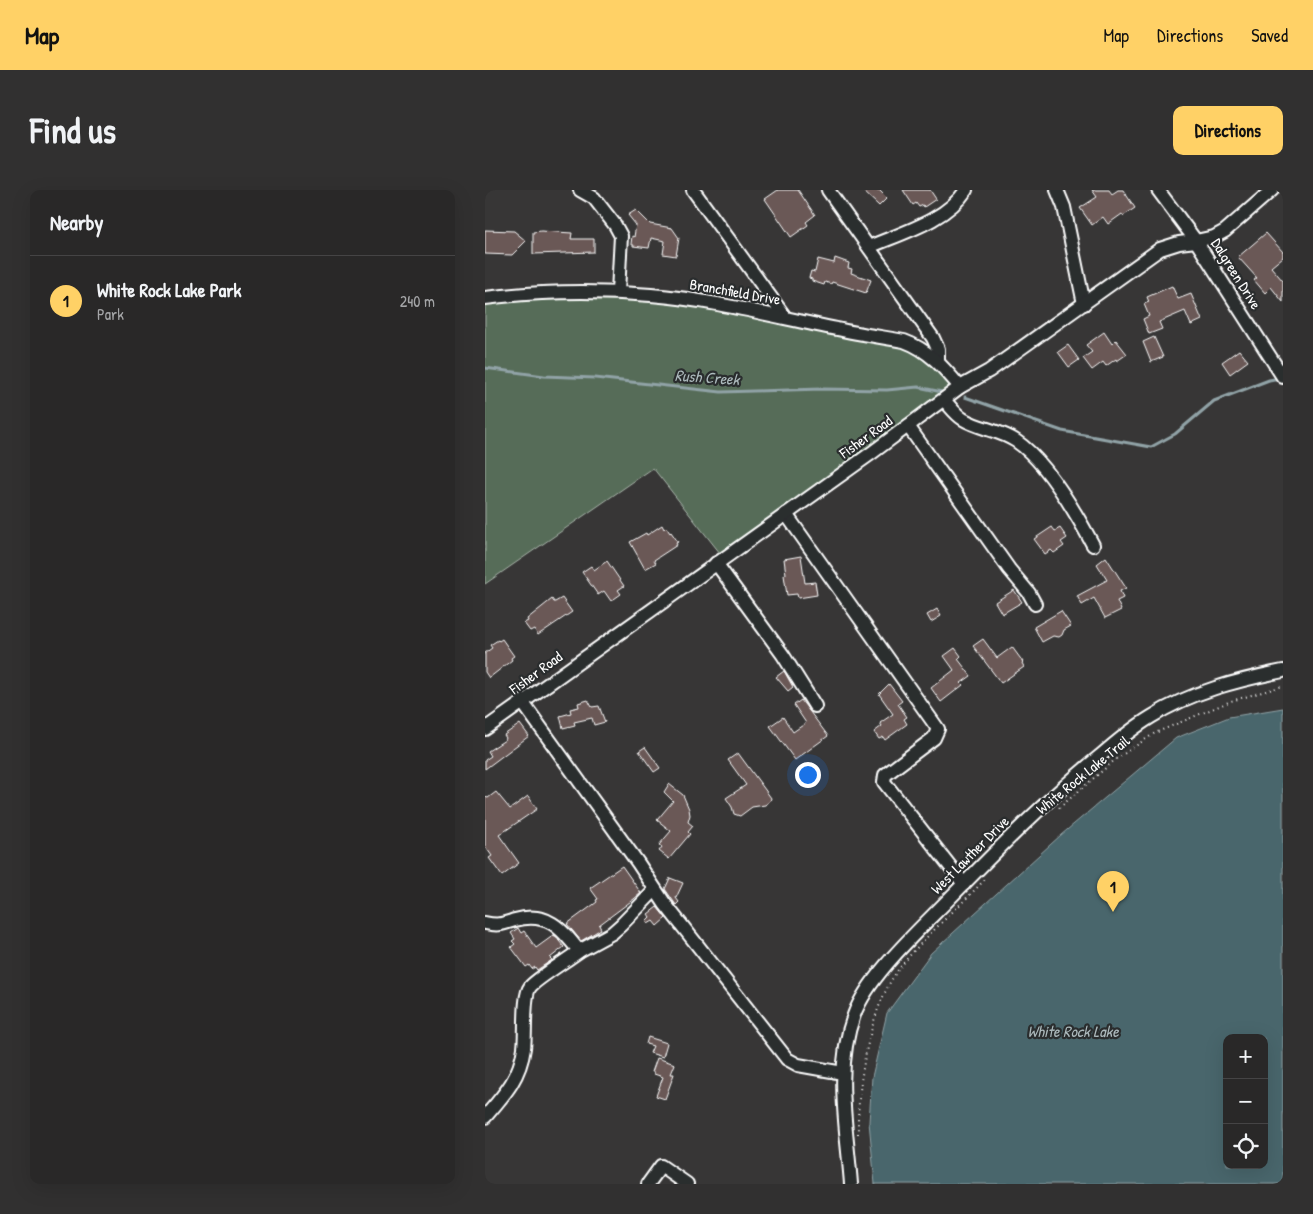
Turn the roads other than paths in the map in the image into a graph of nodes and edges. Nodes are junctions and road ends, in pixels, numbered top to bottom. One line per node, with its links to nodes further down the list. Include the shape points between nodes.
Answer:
1 (580, 190): 10 (street, via 593,198 621,236)
2 (693, 190): 13 (street)
3 (828, 190): 9 (street)
4 (966, 190): 9 (street, via 941,215)
5 (1057, 190): 12 (street, via 1064,207)
6 (1158, 190): 8 (street, Dalgreen Drive)
7 (1273, 190): 8 (street, Fisher Road, via 1225,231)
8 (1196, 241): 12 (street, Fisher Road, via 1179,242 1160,249); 15 (street, Dalgreen Drive)
9 (869, 247): 14 (street, via 933,338)
10 (618, 292): 11 (street, Branchfield Drive, via 560,291); 13 (street, Branchfield Drive, via 698,301)
11 (485, 298)
12 (1084, 304): 16 (street, Fisher Road, via 989,371)
13 (785, 317): 14 (street, Branchfield Drive, via 904,341 921,348)
14 (938, 361): 16 (street, Branchfield Drive)
15 (1283, 377)
16 (960, 387): 17 (street, Fisher Road)
17 (944, 400): 18 (street, Fisher Road); 20 (street, via 963,419 1002,432 1031,452 1079,516)
18 (908, 426): 19 (street, Fisher Road); 22 (street)
19 (786, 514): 21 (street, Fisher Road); 27 (street, via 938,729 934,738 885,775 885,782)
20 (1093, 545)
21 (716, 563): 24 (street, Fisher Road); 25 (street, via 783,655)
22 (1035, 604)
23 (1283, 671): 27 (street, West Lawther Drive, via 1223,686 1152,716 1051,797)
24 (523, 703): 26 (street, Fisher Road); 28 (street)
25 (815, 706)
26 (485, 729)
27 (964, 884): 31 (street, West Lawther Drive, via 911,938 865,994 848,1033)
28 (655, 890): 30 (street, via 612,933); 31 (street, via 787,1059 797,1065)
29 (485, 923): 30 (street, via 497,926 538,917 565,933)
30 (579, 952): 32 (street, via 530,986 520,1066 514,1080)
31 (843, 1073): 35 (street, West Lawther Drive)
32 (485, 1117)
33 (649, 1184): 34 (street, via 661,1166)
34 (687, 1184)
35 (851, 1184)

